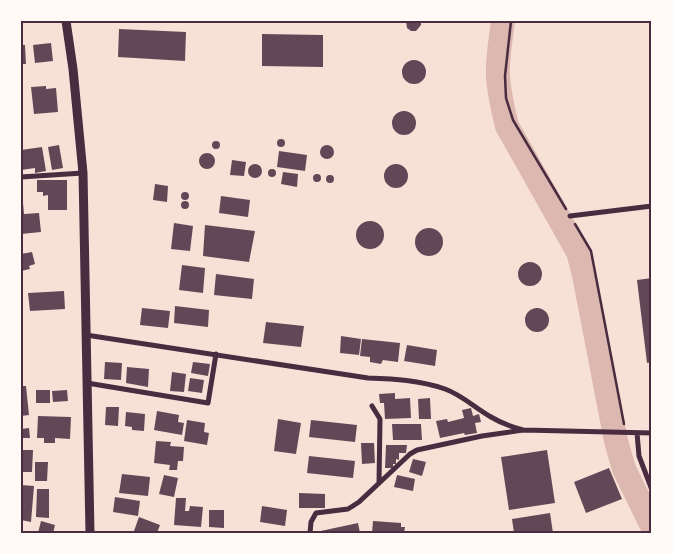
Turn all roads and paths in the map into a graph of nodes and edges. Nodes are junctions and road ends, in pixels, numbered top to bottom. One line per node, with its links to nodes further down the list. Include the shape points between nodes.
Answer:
1 (66, 21): 3 (street)
2 (511, 21): 6 (path, via 506,98 513,120)
3 (83, 173): 4 (street); 7 (street)
4 (21, 177)
5 (652, 206): 6 (street)
6 (570, 216): 12 (path, via 592,252)
7 (86, 334): 8 (street); 9 (street)
8 (216, 354): 9 (street, via 208,403); 11 (street, via 368,378 414,380 446,389 491,417)
9 (87, 383): 17 (street)
10 (372, 406): 15 (street, via 380,419)
11 (523, 430): 12 (street); 15 (street, via 418,450)
12 (626, 432): 13 (street)
13 (637, 433): 14 (street); 16 (street, via 639,456)
14 (652, 433)
15 (379, 483): 18 (street, via 348,509 316,513)
16 (652, 490)
17 (90, 533)
18 (310, 533)

